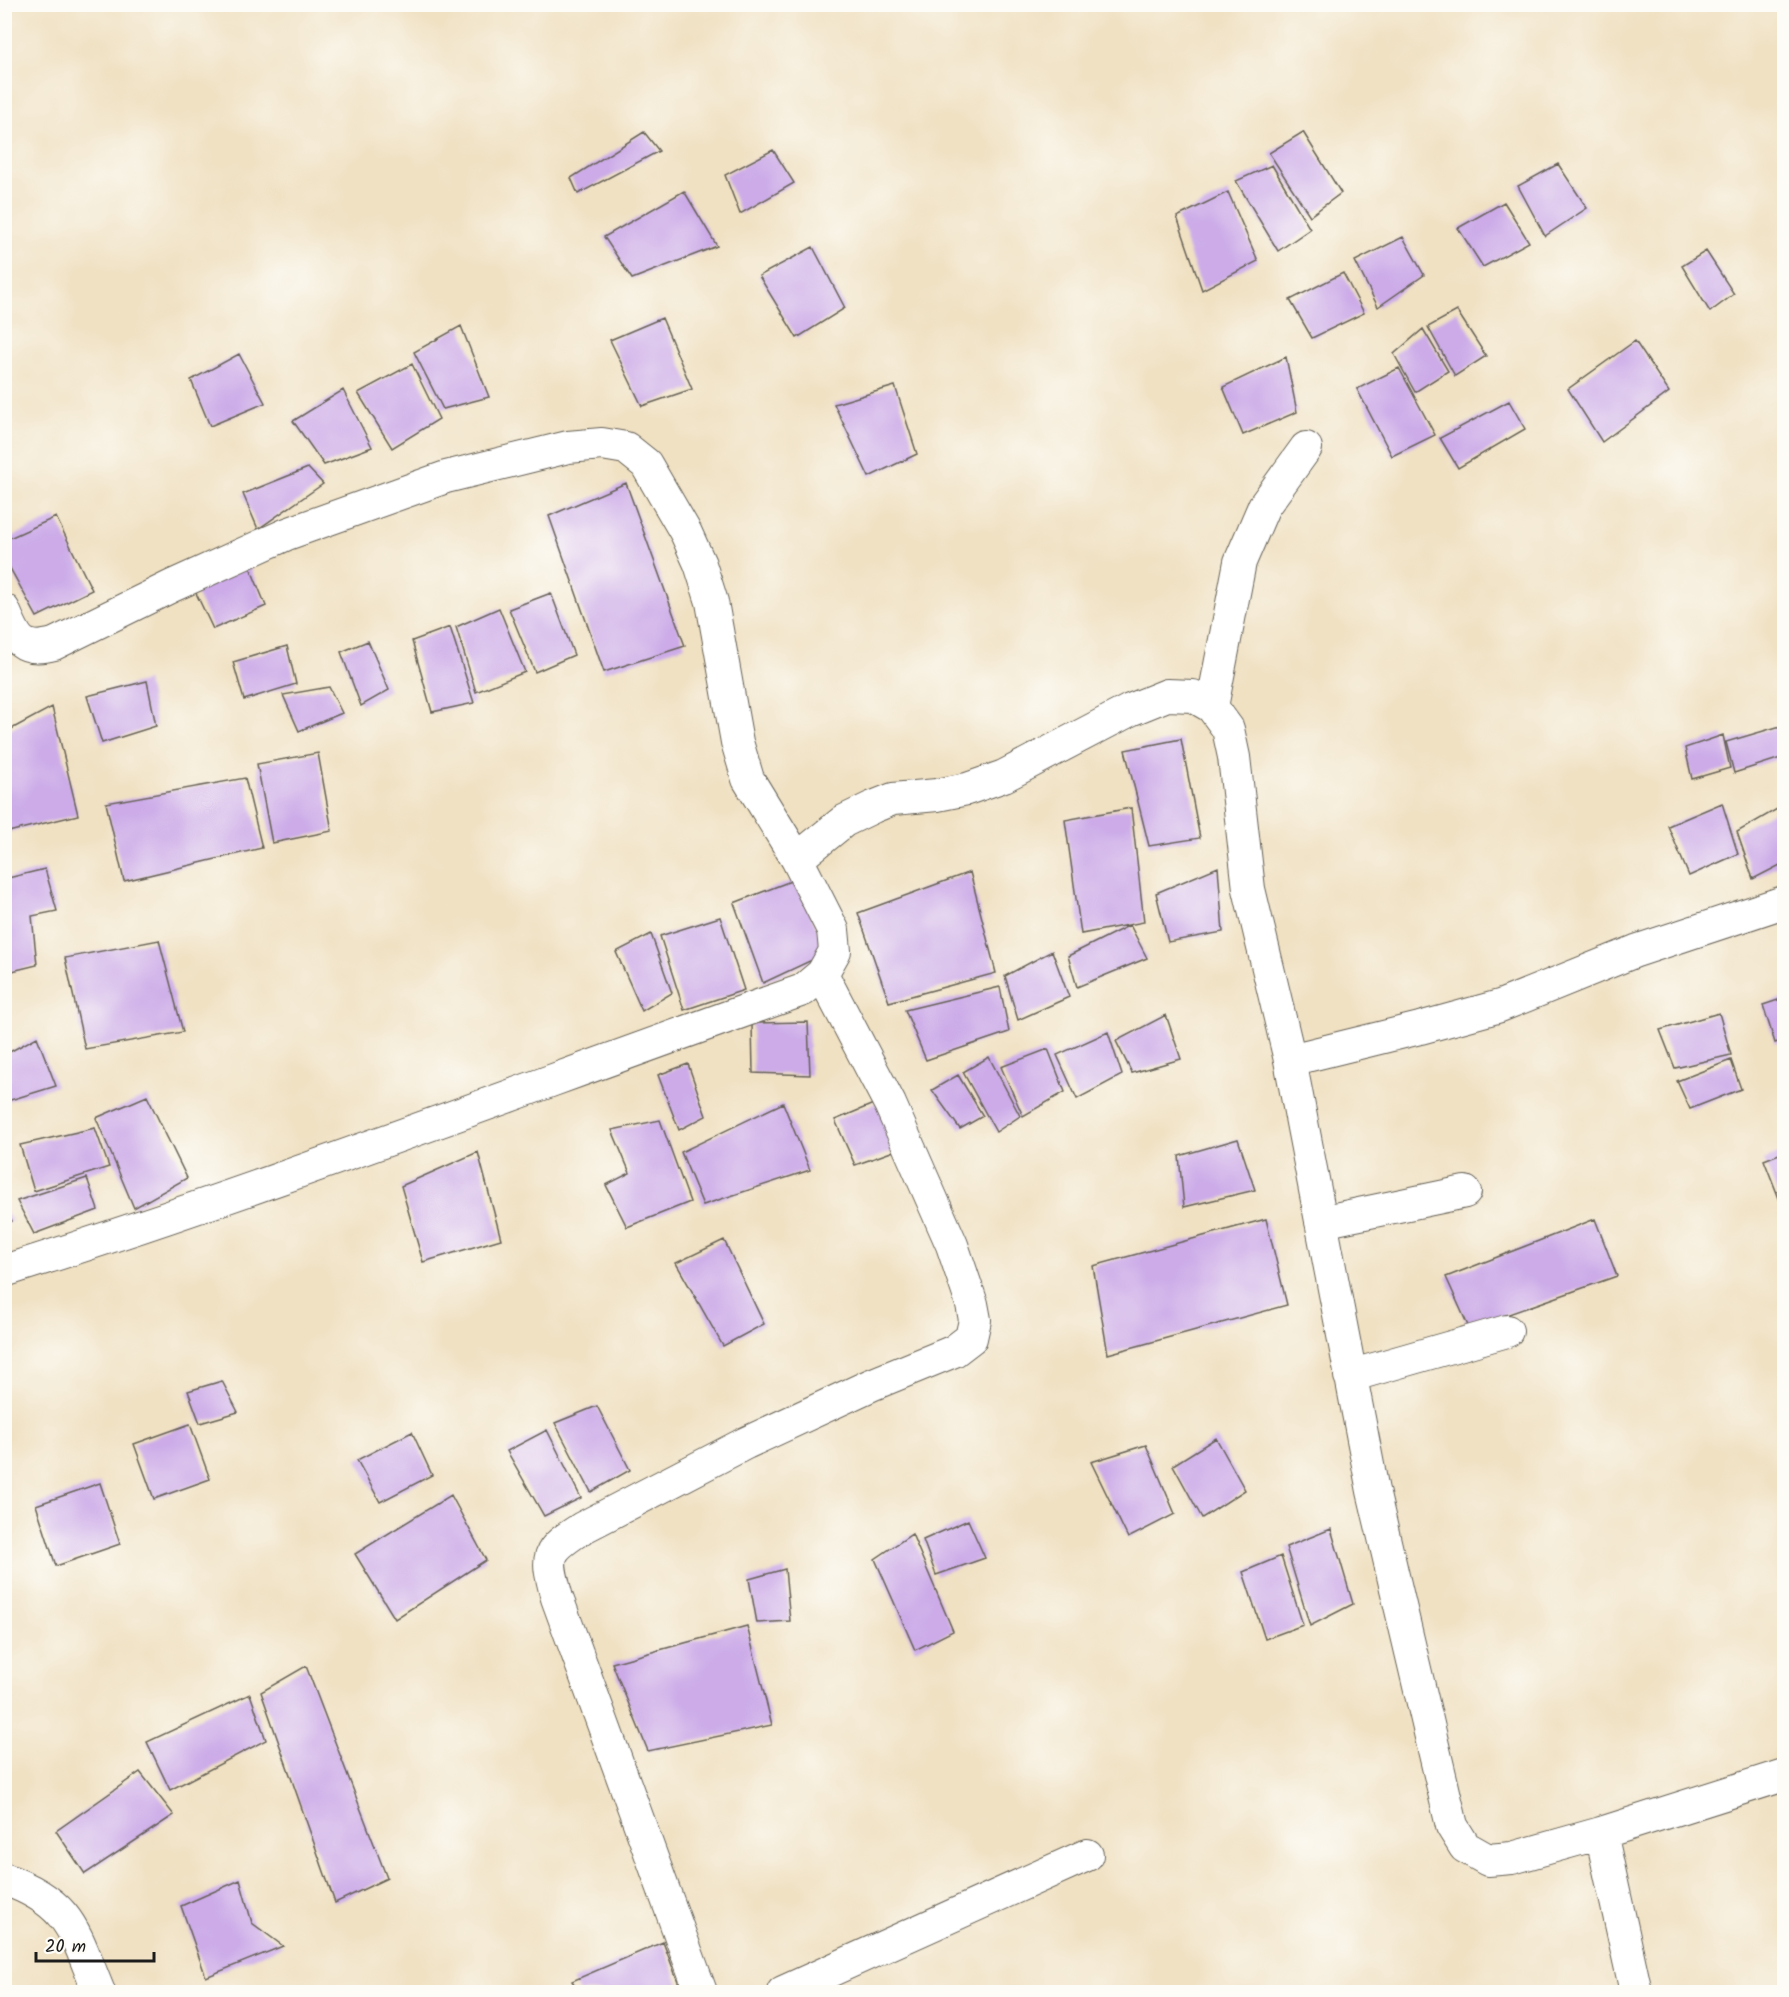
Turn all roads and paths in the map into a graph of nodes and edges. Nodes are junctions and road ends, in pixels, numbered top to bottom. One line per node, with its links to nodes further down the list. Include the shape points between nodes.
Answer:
1 (1306, 448): 3 (street, via 1264,506 1240,562)
2 (4, 610): 4 (street, via 16,636 39,648 287,534 446,477 568,447 602,444 626,448 646,464 700,564 712,602 736,742 748,779)
3 (1212, 706): 4 (street, via 1192,696 1167,695 1130,710 1004,776 967,789 893,799 873,807 844,821); 7 (street, via 1228,729 1248,889)
4 (797, 859): 6 (street, via 833,930 835,951)
5 (1785, 902): 7 (street, via 1636,951 1500,1006)
6 (822, 974): 10 (street, via 803,990 363,1150); 18 (street, via 890,1104 952,1245 974,1312 971,1338 954,1351 746,1443 558,1543 550,1556 557,1598)
7 (1290, 1060): 9 (street)
8 (1465, 1191): 9 (street)
9 (1321, 1222): 12 (street)
10 (4, 1271)
11 (1507, 1331): 12 (street)
12 (1350, 1376): 14 (street, via 1452,1826 1464,1846 1488,1860 1512,1858)
13 (1785, 1775): 14 (street)
14 (1602, 1833): 20 (street)
15 (1087, 1855): 19 (street)
16 (4, 1879): 17 (street, via 41,1895 58,1908 72,1927)
17 (99, 1992)
18 (701, 1992)
19 (783, 1992)
20 (1636, 1992)

